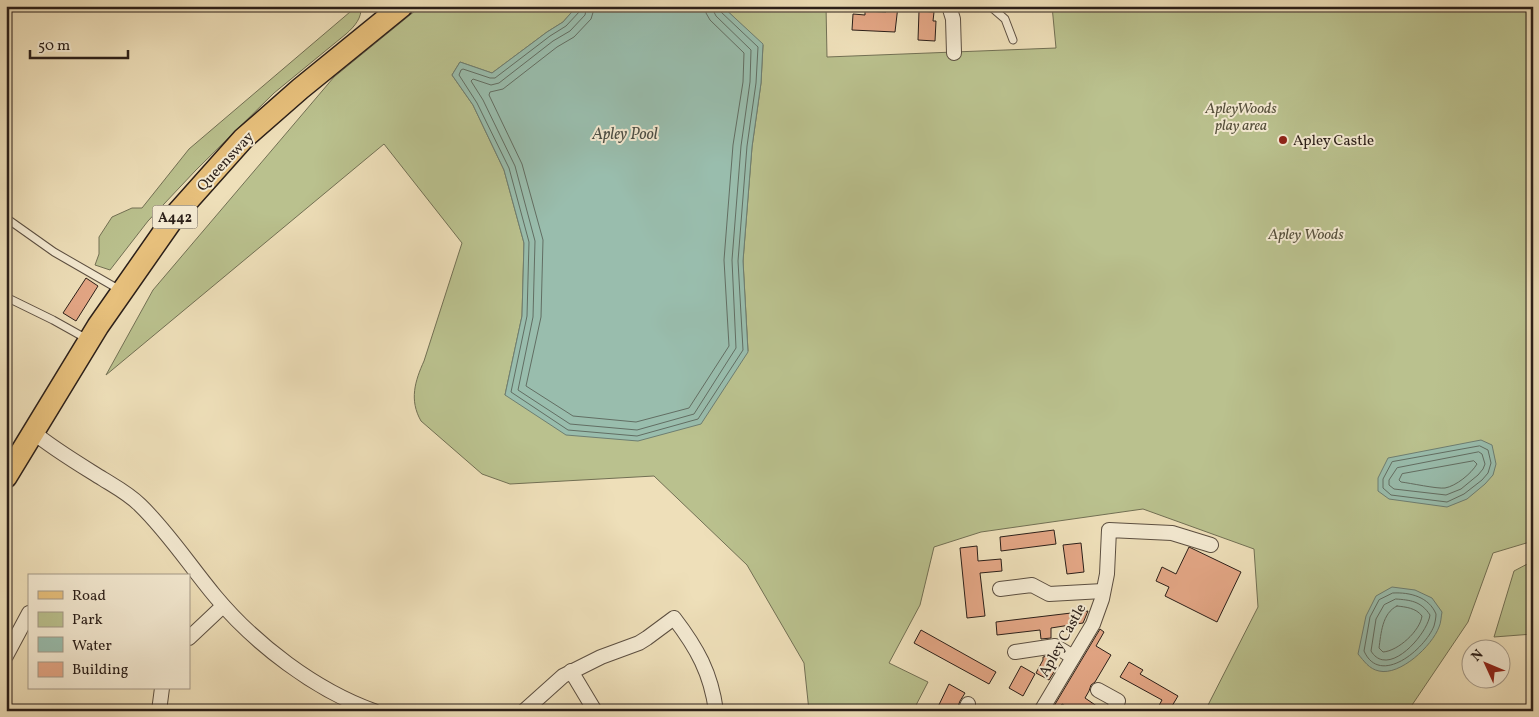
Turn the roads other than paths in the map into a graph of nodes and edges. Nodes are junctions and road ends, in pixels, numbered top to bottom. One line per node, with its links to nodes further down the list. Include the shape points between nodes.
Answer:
1 (402, 6): 4 (main road, Queensway / A442)
2 (949, 6): 6 (street, via 953,19)
3 (990, 6): 5 (lane, via 1005,19)
4 (382, 13): 8 (main road, Queensway / A442, via 243,140 177,213)
5 (1013, 40)
6 (954, 53)
7 (6, 218): 8 (lane, via 54,252)
8 (122, 291): 10 (main road, Queensway / A442)
9 (6, 297): 10 (lane)
10 (89, 340): 11 (main road, Queensway / A442)
11 (33, 432): 12 (main road, Queensway / A442); 16 (street, via 141,506)
12 (6, 477)
13 (1211, 545): 15 (street, Apley Castle, via 1172,533 1109,530)
14 (1000, 589): 15 (street, via 1032,585 1048,594)
15 (1103, 591): 21 (street, Apley Castle, via 1093,624)
16 (223, 606): 18 (street); 26 (street, via 267,648 293,667 333,692)
17 (28, 615): 20 (street)
18 (190, 637)
19 (1015, 652): 21 (street, via 1055,646)
20 (6, 656)
21 (1073, 657): 30 (street, Apley Castle)
22 (571, 671): 27 (street); 28 (street); 29 (street, via 639,643 674,618 696,650 710,683)
23 (162, 690): 25 (street)
24 (1098, 690): 31 (street, via 1118,701)
25 (159, 711)
26 (374, 711)
27 (524, 711)
28 (596, 711)
29 (716, 711)
30 (1041, 711)
31 (1113, 711)

